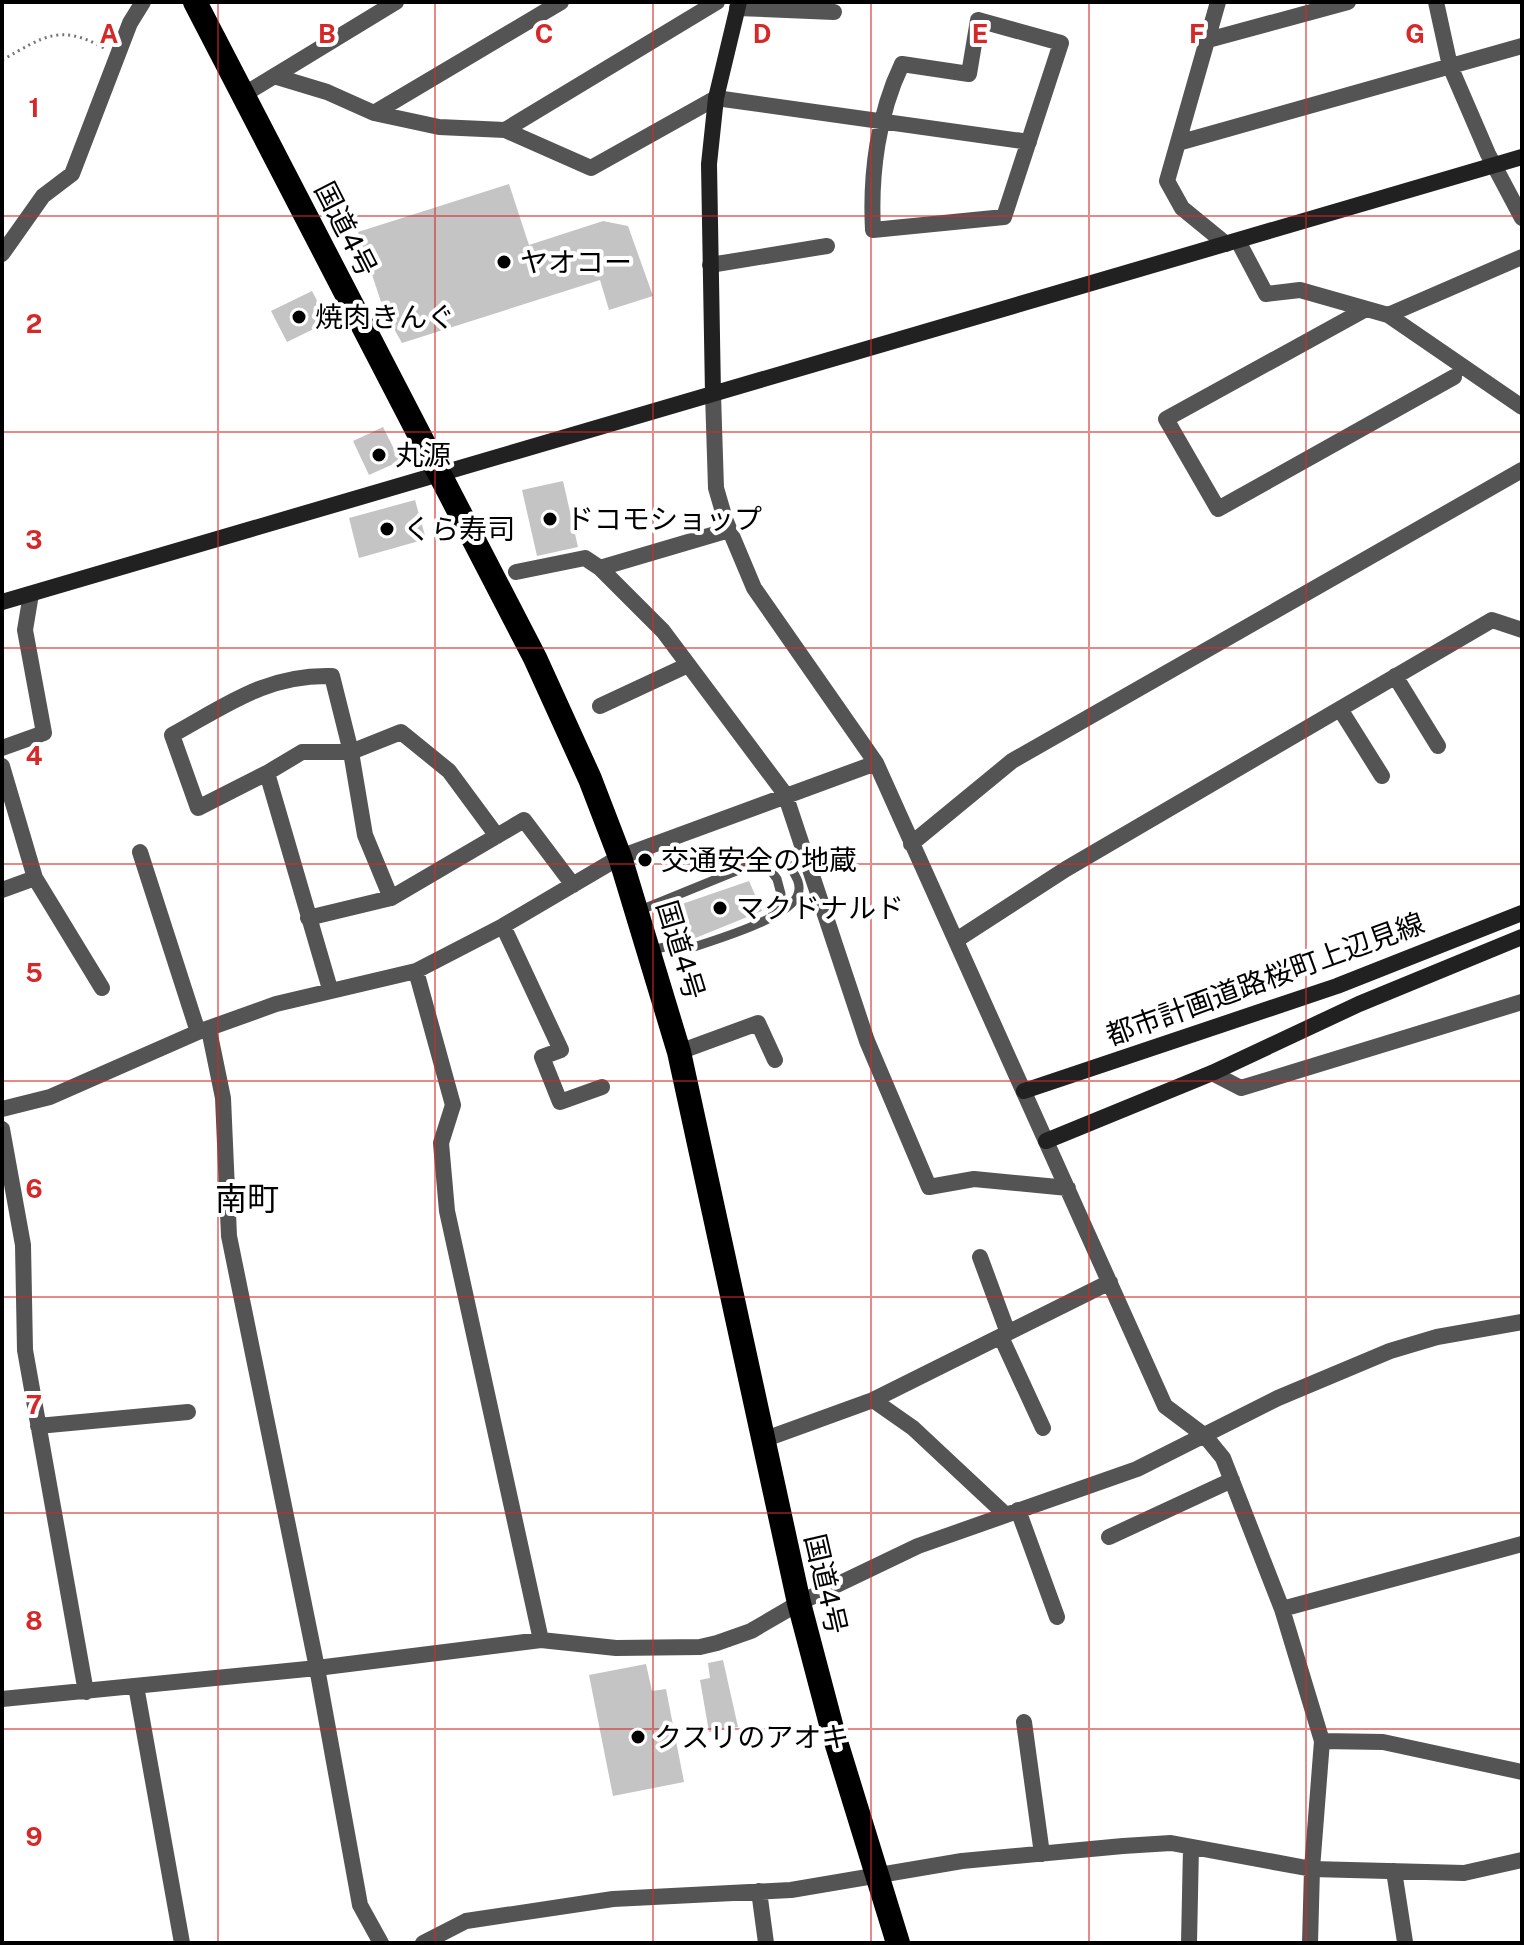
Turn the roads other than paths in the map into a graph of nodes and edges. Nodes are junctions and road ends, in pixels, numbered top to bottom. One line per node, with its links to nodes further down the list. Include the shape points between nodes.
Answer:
1 (143, 2): 27 (street, via 130,23 72,174 43,196)
2 (195, 2): 15 (highway, 国道4号)
3 (396, 2): 14 (street)
4 (561, 2): 17 (street)
5 (717, 2): 19 (street)
6 (1218, 2): 11 (street)
7 (1348, 2): 11 (street)
8 (1436, 2): 13 (street)
9 (738, 5): 10 (street); 16 (street)
10 (834, 12)
11 (1208, 40): 21 (street)
12 (1522, 46): 13 (street)
13 (1450, 66): 21 (street); 23 (street)
14 (274, 76): 15 (street); 17 (street)
15 (243, 95): 36 (highway, 国道4号)
16 (716, 98): 18 (street); 19 (street, via 591,168); 29 (street, via 709,164)
17 (374, 113): 19 (street, via 439,127)
18 (881, 121): 20 (street); 20 (street, via 873,230 1004,217); 20 (street, via 902,64 969,74 978,20 1061,43)
19 (505, 130)
20 (1029, 142)
21 (1178, 143): 25 (street, via 1167,181 1182,208)
22 (1522, 157): 23 (street)
23 (1495, 166): 24 (street); 25 (street)
24 (1522, 218)
25 (1232, 243): 30 (street, via 1266,294 1300,290); 33 (street)
26 (827, 246): 29 (street)
27 (2, 254)
28 (1522, 257): 31 (street)
29 (710, 265): 33 (street)
30 (1366, 309): 31 (street); 32 (street, via 1166,419 1218,509)
31 (1388, 315): 34 (street)
32 (1454, 377)
33 (713, 394): 36 (street); 37 (street, via 716,488)
34 (1522, 407)
35 (1522, 470): 57 (street, via 1012,761)
36 (440, 473): 40 (street); 59 (highway, 国道4号, via 556,702)
37 (729, 530): 38 (street); 50 (street, via 754,588)
38 (600, 568): 39 (street, via 585,558); 43 (street, via 663,631)
39 (516, 572)
40 (31, 594): 41 (street); 48 (street, via 25,630 44,733)
41 (2, 602)
42 (1522, 630): 44 (street, via 1492,620)
43 (688, 665): 45 (street); 55 (street)
44 (1395, 676): 46 (street); 47 (street)
45 (600, 706)
46 (1340, 709): 53 (street); 71 (street, via 1066,869)
47 (1438, 746)
48 (2, 748)
49 (351, 752): 52 (street, via 302,752); 52 (street, via 332,676 298,675 264,685 172,735 198,808); 56 (street, via 401,732 449,771); 64 (street, via 365,835)
50 (876, 763): 55 (street); 57 (street)
51 (2, 766): 54 (street)
52 (267, 773): 68 (street)
53 (1382, 776)
54 (6, 793): 61 (street)
55 (785, 794): 59 (street); 86 (street, via 867,1041 929,1187 974,1179)
56 (497, 836): 62 (street, via 524,820); 64 (street)
57 (911, 844): 71 (street)
58 (140, 852): 77 (street)
59 (620, 857): 62 (street); 65 (highway, 国道4号)
60 (765, 863): 65 (lane); 67 (lane, via 781,894); 67 (lane, via 789,865 798,881 792,903)
61 (35, 878): 63 (street); 74 (street)
62 (573, 885): 69 (street)
63 (2, 890)
64 (391, 898): 68 (street)
65 (638, 911): 72 (highway, 国道4号)
66 (1522, 913): 82 (street, 都市計画道路桜町上辺見線, via 1337,986)
67 (771, 917): 72 (lane, via 691,948 679,944)
68 (308, 918): 75 (street)
69 (503, 926): 73 (street); 81 (street, via 561,1050 542,1057 560,1102)
70 (1522, 937): 80 (street, 都市計画道路桜町上辺見線, via 1280,1038)
71 (958, 939): 82 (street)
72 (651, 950): 78 (highway, 国道4号)
73 (416, 971): 75 (street); 104 (street, via 453,1105 441,1143 447,1211)
74 (102, 988)
75 (330, 989): 77 (street)
76 (1522, 1002): 80 (street, via 1241,1088)
77 (204, 1031): 83 (street, via 50,1097); 105 (street, via 223,1098 229,1236)
78 (679, 1052): 79 (street, via 758,1023); 96 (highway, 国道4号)
79 (775, 1060)
80 (1212, 1073): 85 (street, 都市計画道路桜町上辺見線)
81 (602, 1087)
82 (1024, 1091): 85 (street)
83 (2, 1109)
84 (2, 1129): 93 (street, via 23,1245 25,1350)
85 (1046, 1141): 86 (street)
86 (1068, 1188): 88 (street)
87 (980, 1257): 90 (street)
88 (1110, 1282): 90 (street); 95 (street, via 1165,1406)
89 (1522, 1322): 95 (street, via 1390,1351 1278,1398)
90 (1005, 1335): 91 (street); 94 (street)
91 (873, 1400): 96 (street); 98 (street)
92 (188, 1412): 93 (street)
93 (38, 1426): 107 (street)
94 (1043, 1428)
95 (1205, 1436): 97 (street); 98 (street, via 1137,1469)
96 (763, 1440): 101 (highway, 国道4号)
97 (1232, 1480): 99 (street); 102 (street)
98 (1012, 1512): 101 (street, via 918,1546); 103 (street)
99 (1109, 1537)
100 (1522, 1544): 102 (street)
101 (799, 1603): 104 (street, via 751,1631 700,1647 616,1648); 117 (highway, 国道4号)
102 (1282, 1609): 110 (street)
103 (1057, 1617)
104 (541, 1640): 105 (street)
105 (317, 1668): 106 (street); 121 (street, via 360,1905)
106 (136, 1686): 107 (street); 120 (street)
107 (86, 1692): 108 (street)
108 (2, 1699)
109 (1024, 1722): 113 (street)
110 (1322, 1741): 111 (street, via 1383,1742); 115 (street)
111 (1522, 1772)
112 (1191, 1847): 113 (street, via 1171,1843); 115 (street); 125 (street)
113 (1042, 1854): 117 (street)
114 (1522, 1860): 116 (street, via 1464,1873)
115 (1312, 1869): 116 (street); 126 (street)
116 (1394, 1871): 119 (street)
117 (876, 1874): 118 (street); 124 (highway, 国道4号)
118 (759, 1891): 122 (street, via 613,1899 466,1921); 123 (street)
119 (1405, 1942)
120 (182, 1943)
121 (381, 1943)
122 (423, 1943)
123 (766, 1943)
124 (898, 1943)
125 (1189, 1943)
126 (1310, 1943)

